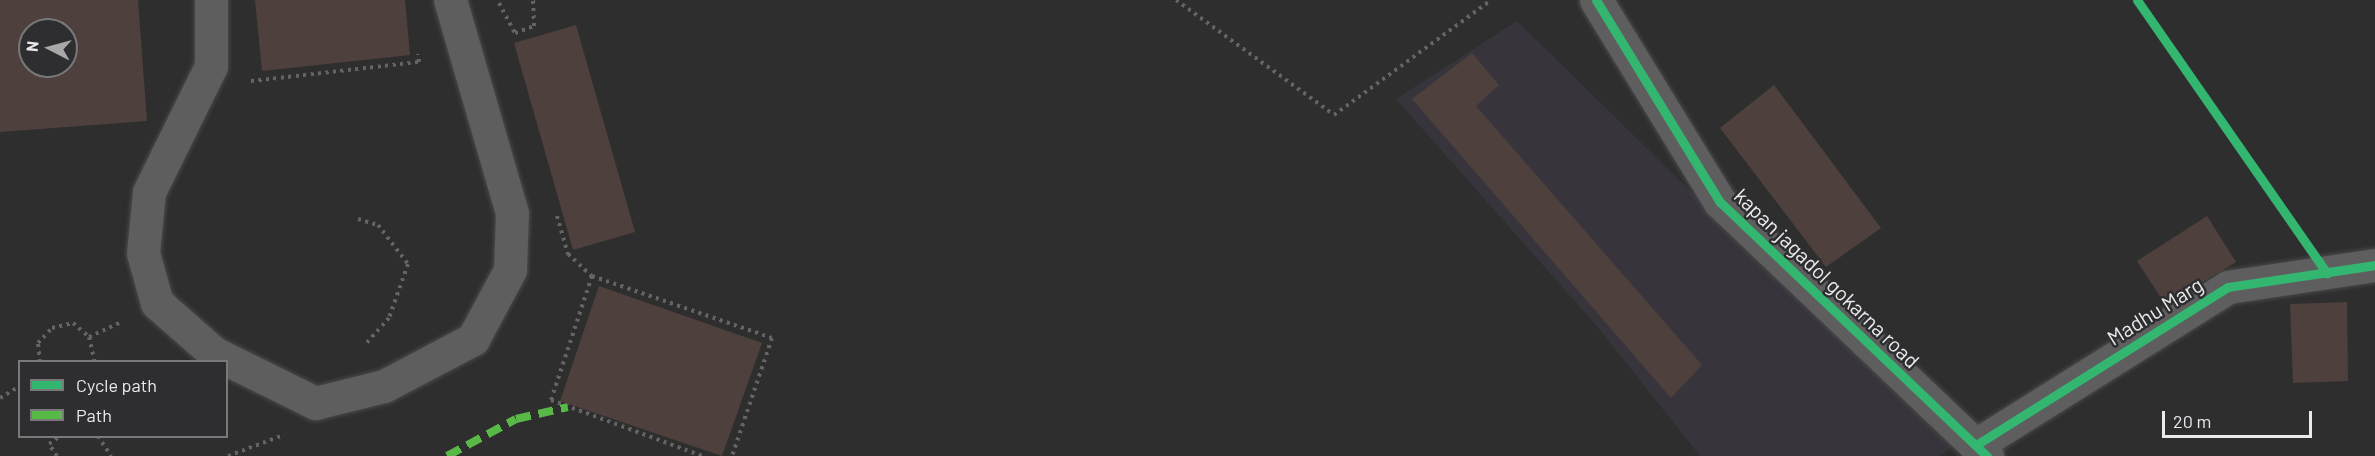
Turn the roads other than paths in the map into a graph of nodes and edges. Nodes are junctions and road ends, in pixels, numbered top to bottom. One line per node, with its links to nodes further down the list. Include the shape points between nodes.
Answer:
1 (211, 0): 2 (street, via 211,66 149,192 143,253 157,303 214,353 315,403 384,386 473,339 510,270 512,213)
2 (450, 0)
3 (1596, 0): 5 (street, kapan jagadol gokarna road, via 1720,202)
4 (2375, 265): 5 (street, Madhu Marg, via 2228,287)
5 (1978, 452)

